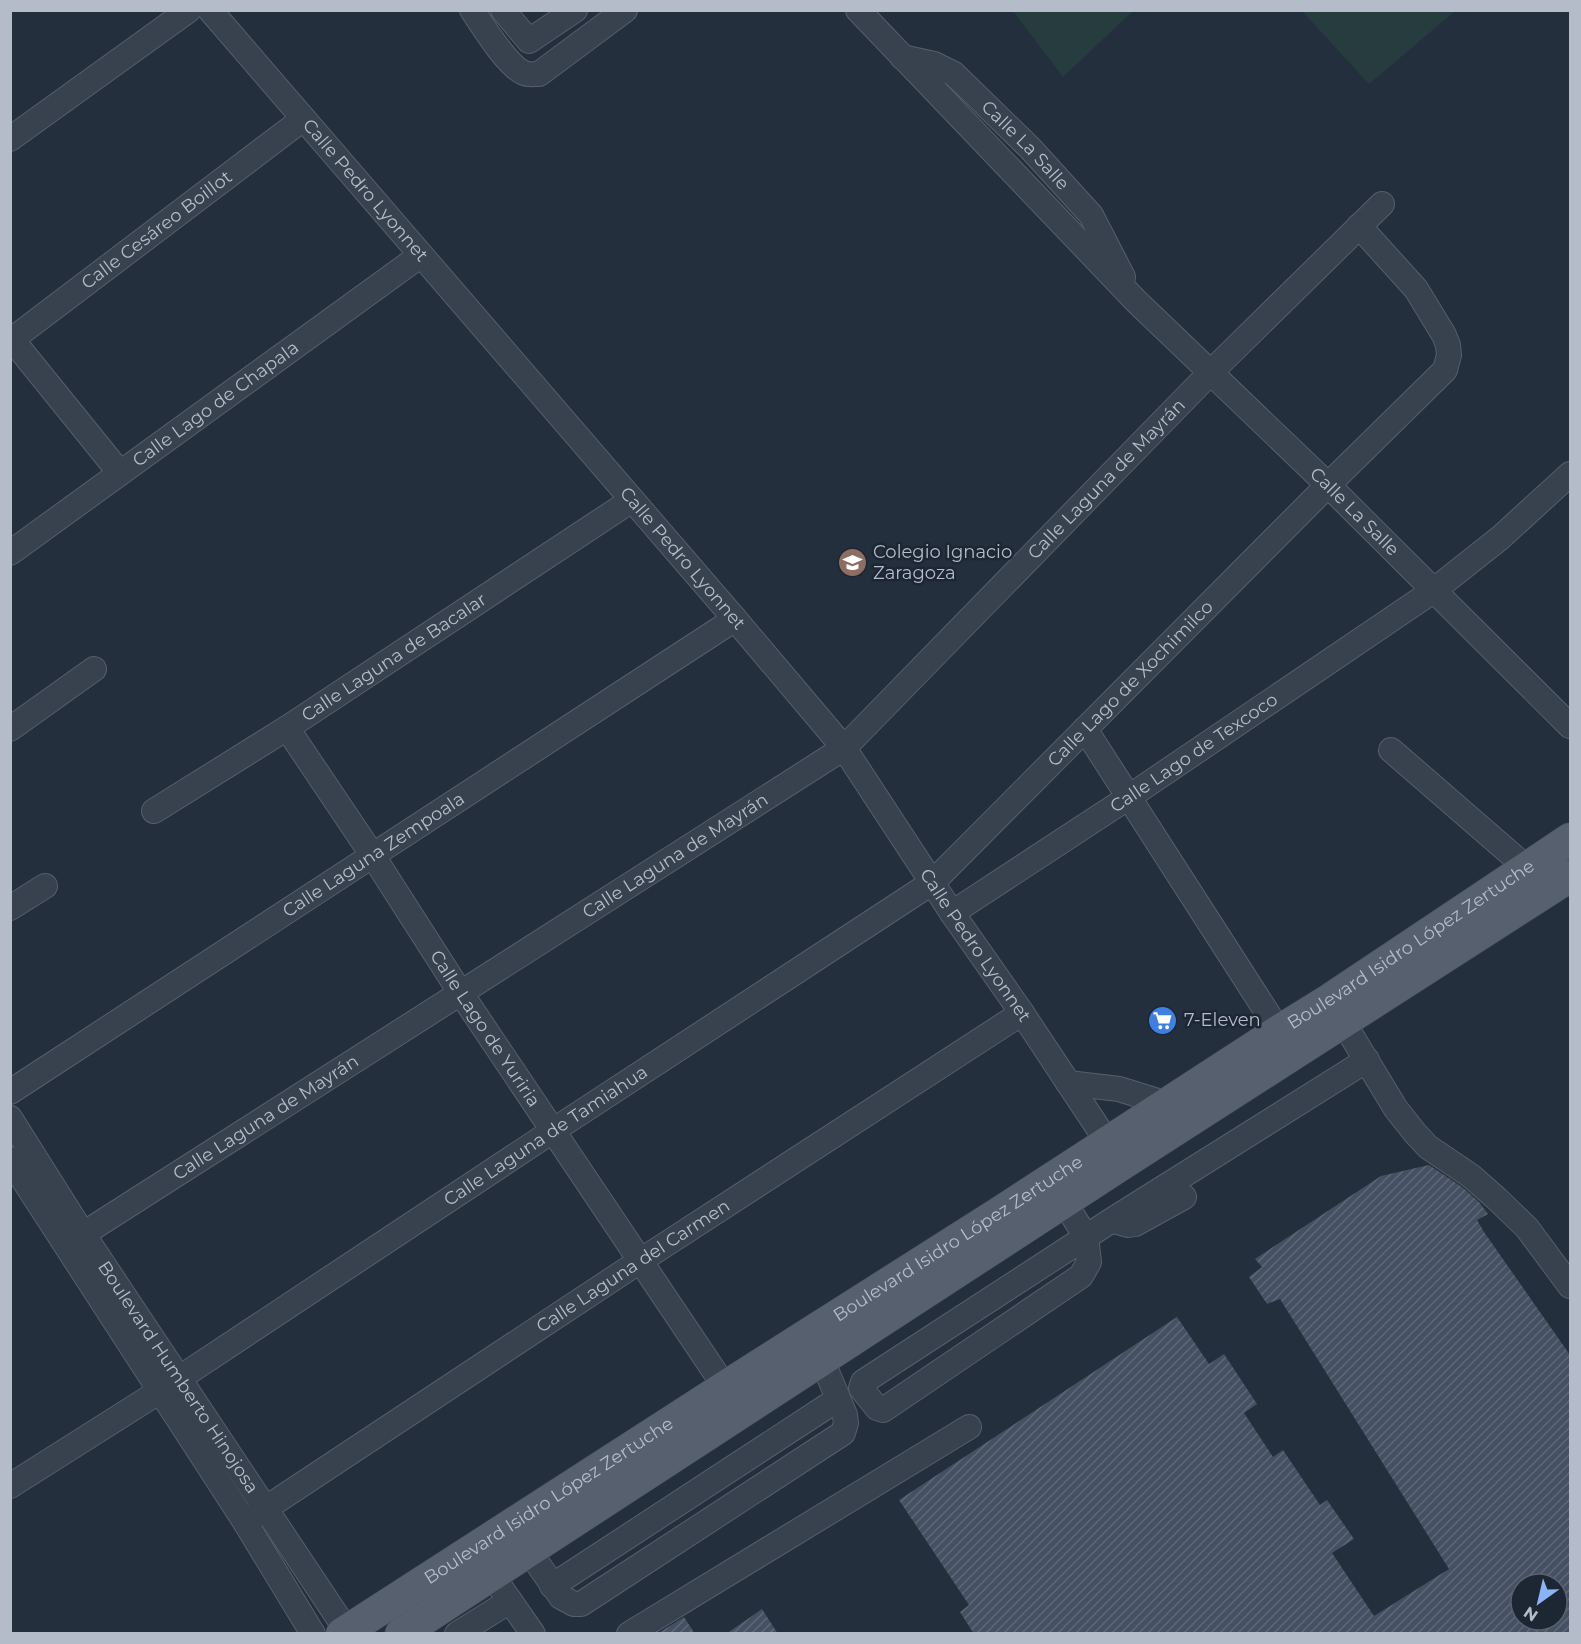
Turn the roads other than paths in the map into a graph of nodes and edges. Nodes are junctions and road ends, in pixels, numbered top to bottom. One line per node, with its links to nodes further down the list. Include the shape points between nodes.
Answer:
1 (189, 10): 11 (street)
2 (210, 10): 10 (street, Calle Pedro Lyonnet)
3 (472, 10): 9 (street, via 509,61)
4 (503, 10): 8 (street)
5 (575, 10): 8 (street)
6 (624, 10): 9 (street, via 539,74)
7 (858, 10): 16 (street, Calle La Salle, via 902,57 934,64 954,74 1030,148 1091,215 1136,301)
8 (529, 41): 9 (street)
9 (523, 73)
10 (303, 119): 14 (street, Calle Pedro Lyonnet); 15 (street, Calle Cesáreo Boillot)
11 (10, 139)
12 (1382, 204): 13 (street, Calle Laguna de Mayrán)
13 (1359, 226): 16 (street, Calle Laguna de Mayrán); 19 (street, Calle Lago de Xochimilco, via 1416,289 1448,345 1449,355 1445,370)
14 (421, 255): 17 (street, Calle Lago de Chapala); 20 (street, Calle Pedro Lyonnet)
15 (11, 340): 17 (street)
16 (1210, 373): 19 (street, Calle La Salle); 29 (street, Calle Laguna de Mayrán)
17 (120, 473): 21 (street, Calle Lago de Chapala)
18 (1570, 474): 22 (street, Calle Lago de Texcoco, via 1500,538)
19 (1328, 485): 22 (street, Calle La Salle); 28 (street, Calle Lago de Xochimilco)
20 (632, 500): 23 (street, Calle Pedro Lyonnet); 26 (street, Calle Laguna de Bacalar)
21 (10, 554)
22 (1433, 591): 25 (street, Calle La Salle); 31 (street, Calle Lago de Texcoco)
23 (735, 619): 29 (street, Calle Pedro Lyonnet); 34 (street, Calle Laguna Zempoala)
24 (94, 669): 27 (street)
25 (1570, 726)
26 (287, 728): 32 (street, Calle Laguna de Bacalar); 34 (street, Calle Lago de Yuriria)
27 (10, 729)
28 (1085, 729): 31 (street); 37 (street, Calle Lago de Xochimilco)
29 (844, 748): 37 (street, Calle Pedro Lyonnet); 41 (street, Calle Laguna de Mayrán)
30 (1391, 750): 35 (street)
31 (1129, 797): 40 (street, Calle Lago de Texcoco); 44 (street)
32 (154, 811)
33 (1570, 838): 35 (main road, Boulevard Isidro López Zertuche)
34 (373, 856): 41 (street, Calle Lago de Yuriria); 47 (street, Calle Laguna Zempoala)
35 (1527, 868): 42 (main road, Boulevard Isidro López Zertuche)
36 (1570, 876): 42 (main road, Boulevard Isidro López Zertuche)
37 (933, 882): 40 (street, Calle Pedro Lyonnet); 50 (street, Calle Laguna de Tamiahua)
38 (45, 886): 39 (street)
39 (10, 908)
40 (952, 913): 43 (street, Calle Pedro Lyonnet)
41 (460, 992): 50 (street, Calle Lago de Yuriria); 58 (street, Calle Laguna de Mayrán)
42 (1336, 1010): 44 (main road, Boulevard Isidro López Zertuche); 45 (street)
43 (1022, 1013): 46 (street, Calle Pedro Lyonnet); 59 (street, Calle Laguna del Carmen)
44 (1286, 1042): 48 (main road, Boulevard Isidro López Zertuche); 53 (main road, Boulevard Isidro López Zertuche)
45 (1366, 1060): 55 (street); 60 (street, via 1415,1133 1497,1198 1527,1228)
46 (1068, 1083): 48 (street, via 1119,1089); 51 (street, Calle Pedro Lyonnet)
47 (10, 1092)
48 (1167, 1104): 51 (main road, Boulevard Isidro López Zertuche)
49 (10, 1118): 58 (street, Boulevard Humberto Hinojosa)
50 (554, 1130): 59 (street, Calle Lago de Yuriria); 62 (street, Calle Laguna de Tamiahua)
51 (1108, 1143): 53 (main road, Boulevard Isidro López Zertuche)
52 (10, 1159): 58 (street, Boulevard Humberto Hinojosa)
53 (1058, 1190): 56 (main road, Boulevard Isidro López Zertuche); 57 (street)
54 (1184, 1197): 55 (street, via 1135,1224)
55 (1112, 1220): 57 (street)
56 (1006, 1224): 61 (main road, Boulevard Isidro López Zertuche); 63 (main road, Boulevard Isidro López Zertuche)
57 (1086, 1237): 57 (street, via 1089,1262 1082,1276 913,1390 883,1410 861,1388 863,1382)
58 (74, 1239): 62 (street, Boulevard Humberto Hinojosa)
59 (640, 1261): 63 (street, Calle Lago de Yuriria); 66 (street, Calle Laguna del Carmen)
60 (1570, 1286)
61 (822, 1360): 70 (main road, Boulevard Isidro López Zertuche); 70 (street, via 845,1415 843,1433 581,1604 561,1597)
62 (170, 1385): 65 (street, Calle Laguna de Tamiahua); 66 (street, Boulevard Humberto Hinojosa); 67 (street, Boulevard Humberto Hinojosa)
63 (725, 1387): 68 (main road, Boulevard Isidro López Zertuche)
64 (969, 1427): 78 (street)
65 (10, 1486)
66 (267, 1507): 67 (street, Calle Laguna del Carmen); 73 (street, Boulevard Humberto Hinojosa)
67 (245, 1522): 74 (street, Boulevard Humberto Hinojosa)
68 (511, 1525): 69 (main road, Boulevard Isidro López Zertuche); 70 (street)
69 (474, 1549): 71 (street); 73 (main road, Boulevard Isidro López Zertuche)
70 (527, 1551): 71 (main road, Boulevard Isidro López Zertuche)
71 (492, 1574): 72 (street); 75 (main road, Boulevard Isidro López Zertuche)
72 (510, 1601): 76 (street); 77 (street)
73 (346, 1632)
74 (313, 1634)
75 (401, 1634)
76 (458, 1634)
77 (533, 1634)
78 (629, 1634)

